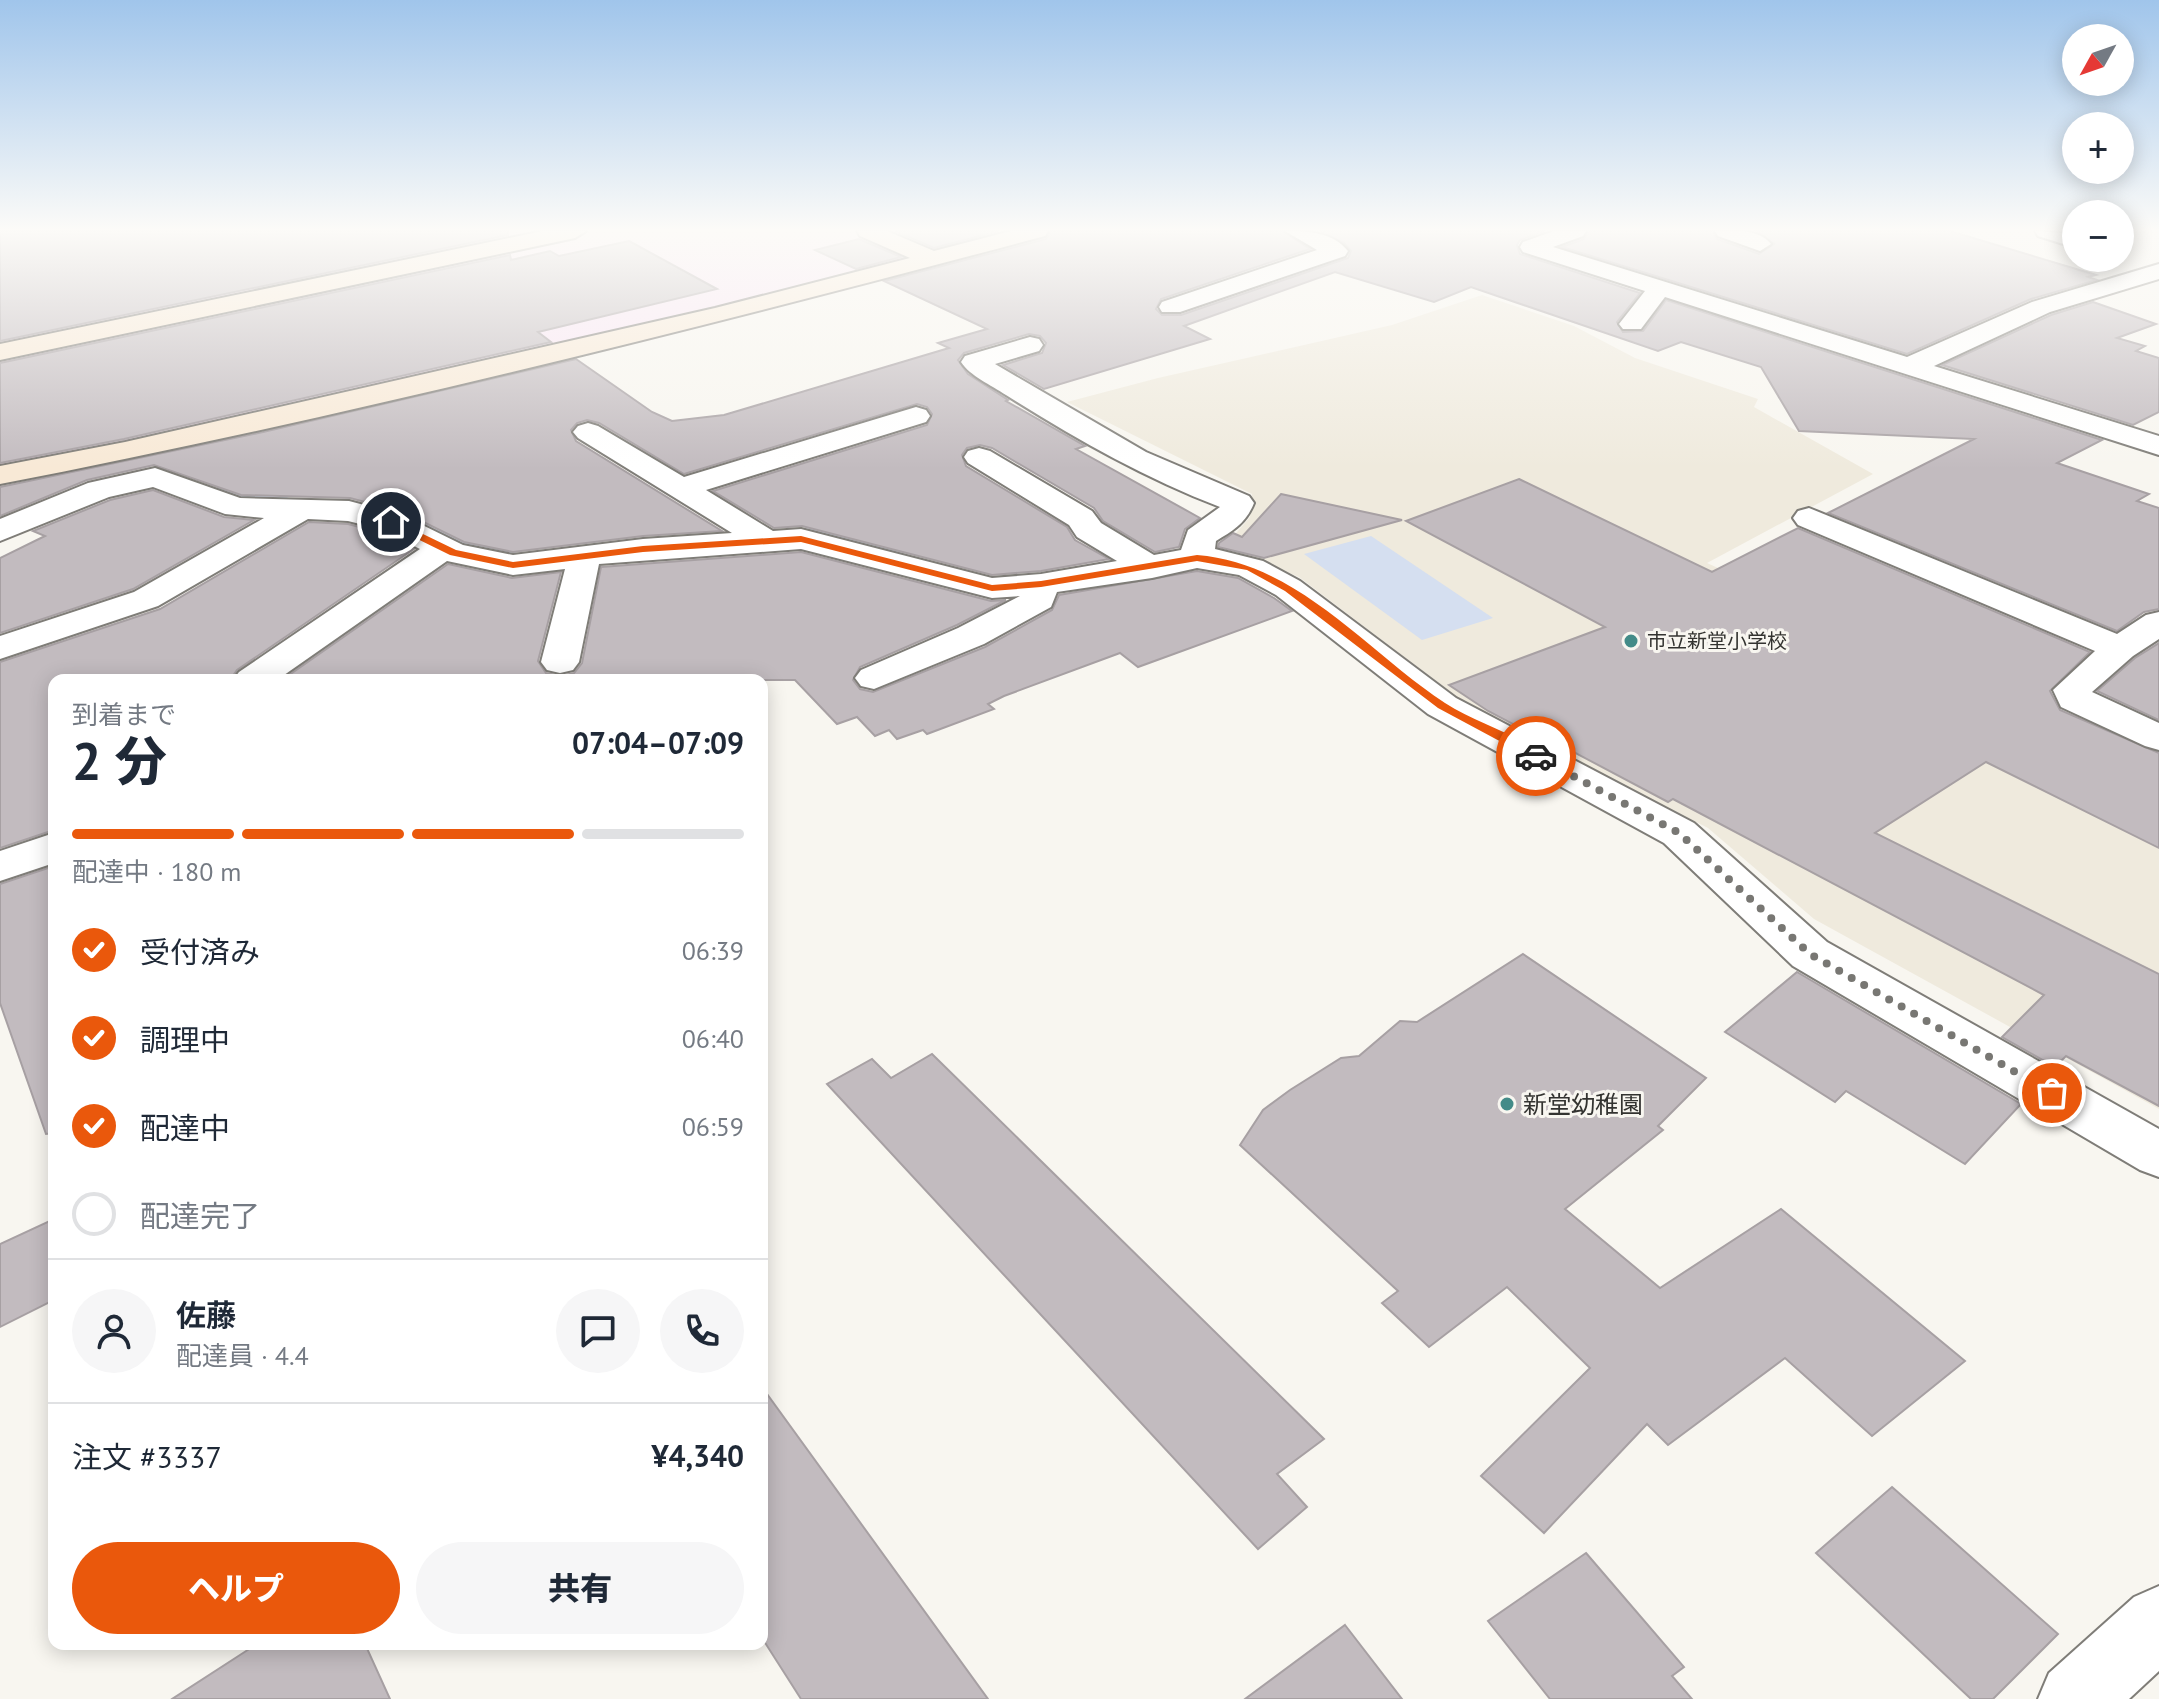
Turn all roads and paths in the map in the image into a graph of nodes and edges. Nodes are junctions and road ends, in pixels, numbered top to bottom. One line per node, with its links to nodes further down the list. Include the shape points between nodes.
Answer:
1 (198, 310): 9 (street)
2 (735, 310): 17 (street)
3 (1657, 310): 6 (street)
4 (1660, 310): 11 (street)
5 (2033, 310): 11 (street)
6 (1675, 316)
7 (1030, 345): 10 (street)
8 (947, 349): 10 (street)
9 (0, 352)
10 (974, 362): 16 (street)
11 (1905, 367): 14 (street)
12 (916, 416): 19 (street)
13 (588, 432): 19 (street)
14 (2159, 446)
15 (979, 457): 27 (street)
16 (1160, 471): 18 (street); 26 (street, via 1238,503 1233,516 1200,537)
17 (0, 475)
18 (1129, 482)
19 (681, 488): 23 (street)
20 (302, 509): 22 (street, via 236,507 155,477 99,490); 24 (street, via 349,511 391,522); 30 (street, via 146,599)
21 (1809, 518): 31 (street)
22 (0, 531)
23 (767, 541): 25 (street); 28 (street, via 801,539 992,588)
24 (444, 548): 25 (street, via 513,565); 33 (street)
25 (584, 558): 32 (street)
26 (1197, 558): 27 (street); 38 (street, via 1251,568 1288,588 1442,706 1679,833 1810,954)
27 (1152, 568): 28 (street)
28 (1041, 584): 34 (street, via 1039,600)
29 (2159, 623): 31 (street)
30 (0, 648)
31 (2120, 648): 35 (street, via 2072,690 2075,699)
32 (560, 662)
33 (267, 674)
34 (874, 678)
35 (2159, 738)
36 (48, 849): 37 (street)
37 (0, 867)
38 (2159, 1155)
39 (2159, 1622): 40 (street)
40 (2075, 1699)

